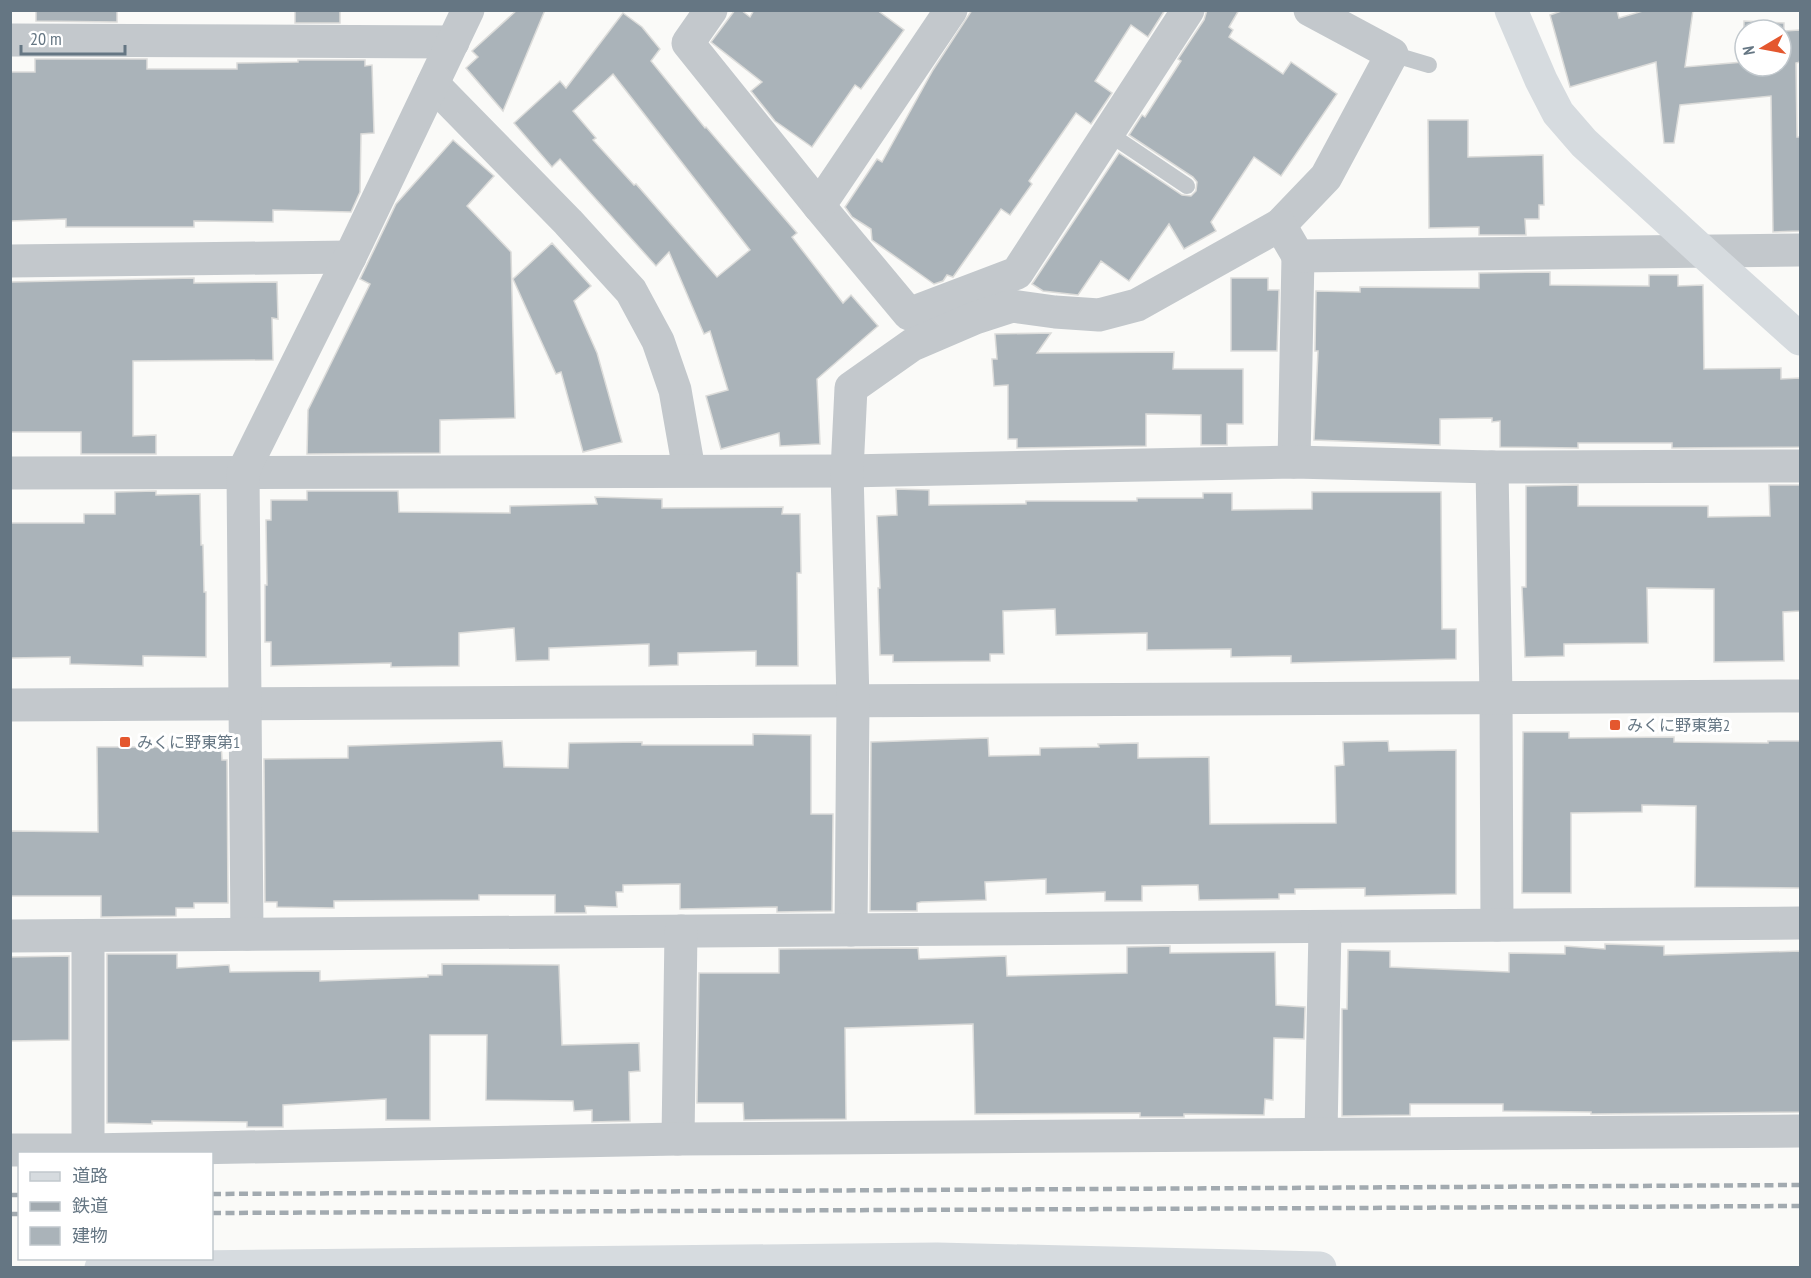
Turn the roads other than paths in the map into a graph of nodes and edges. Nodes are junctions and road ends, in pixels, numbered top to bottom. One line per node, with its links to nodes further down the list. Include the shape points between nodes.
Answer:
1 (468, 10): 8 (street)
2 (711, 10): 14 (street, via 688,43)
3 (951, 10): 14 (street)
4 (1188, 10): 12 (street)
5 (1310, 10): 9 (street)
6 (1511, 10): 17 (street, via 1558,112 1584,143)
7 (10, 40): 8 (street)
8 (453, 42): 11 (street)
9 (1392, 54): 10 (lane); 15 (street, via 1326,177)
10 (1429, 65)
11 (433, 84): 19 (street); 25 (street, via 631,291 658,341 675,390)
12 (1108, 133): 13 (lane); 14 (street, via 1017,273 909,314)
13 (1186, 186)
14 (819, 206)
15 (1280, 225): 18 (street); 26 (street, via 1137,305 1099,315 1012,306 912,345 851,388)
16 (1800, 250): 17 (street)
17 (1702, 251): 18 (street); 21 (street)
18 (1298, 256): 22 (street)
19 (350, 257): 20 (street); 27 (street)
20 (10, 261)
21 (1800, 339)
22 (1294, 462): 24 (street); 26 (street)
23 (1800, 466): 24 (street)
24 (1492, 467): 30 (street)
25 (689, 471): 26 (street); 27 (street)
26 (847, 471): 31 (street)
27 (243, 472): 28 (street); 32 (street)
28 (10, 473)
29 (1800, 696): 30 (street)
30 (1496, 697): 31 (street); 35 (street)
31 (853, 701): 32 (street); 37 (street)
32 (245, 704): 33 (street); 39 (street)
33 (10, 705)
34 (1800, 923): 35 (street)
35 (1497, 925): 36 (street)
36 (1325, 927): 37 (street); 43 (street)
37 (851, 930): 38 (street)
38 (681, 931): 39 (street); 44 (street)
39 (247, 934): 41 (street)
40 (10, 936): 41 (street)
41 (88, 936): 46 (street)
42 (1800, 1131): 43 (street)
43 (1321, 1134): 44 (street)
44 (678, 1139): 46 (street)
45 (10, 1150): 46 (street)
46 (88, 1150)
47 (937, 1263): 48 (street); 50 (street)
48 (335, 1266): 49 (street)
49 (101, 1268)
50 (1320, 1268)

